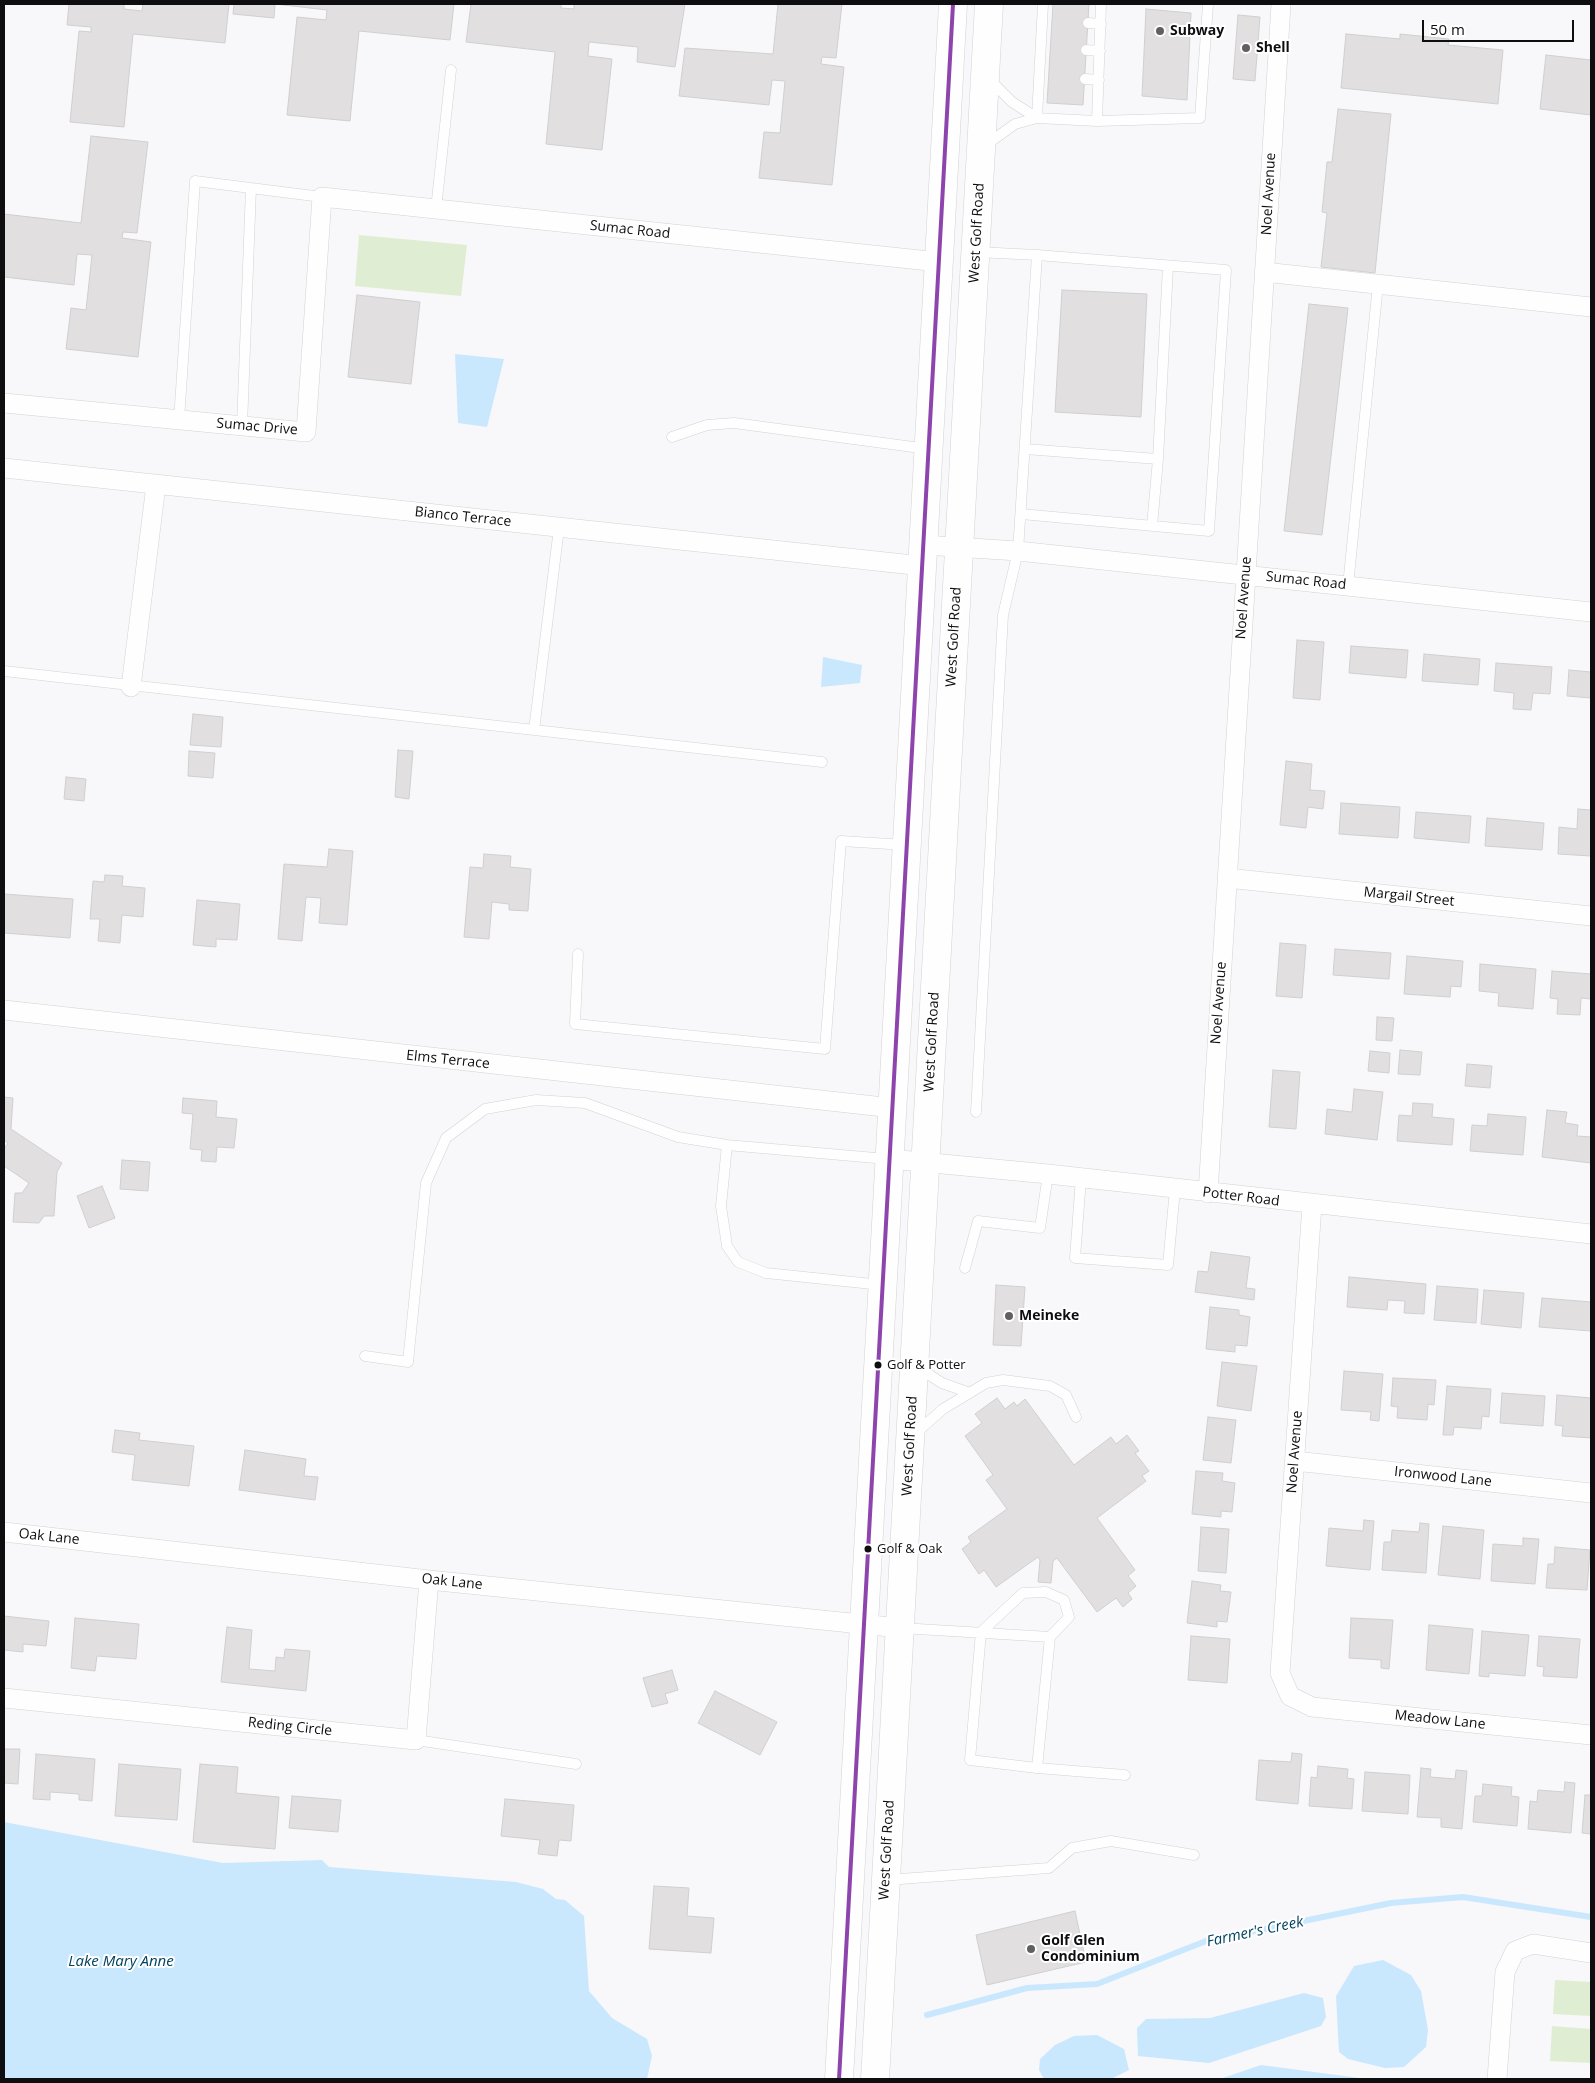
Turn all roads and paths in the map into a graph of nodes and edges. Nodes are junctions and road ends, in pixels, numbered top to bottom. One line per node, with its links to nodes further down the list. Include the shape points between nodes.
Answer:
1 (953, 4): 23 (main road)
2 (989, 4): 12 (main road, West Golf Road)
3 (1044, 4): 15 (lane, via 1047,21 1044,77)
4 (1102, 4): 8 (lane)
5 (1208, 4): 16 (lane, via 1200,118)
6 (1281, 4): 25 (street, Noel Avenue)
7 (1088, 23): 8 (lane)
8 (1101, 24): 10 (lane)
9 (1086, 50): 10 (lane)
10 (1100, 51): 14 (lane)
11 (451, 70): 20 (lane)
12 (985, 76): 15 (lane, via 1012,102); 17 (main road, West Golf Road)
13 (1085, 79): 14 (lane)
14 (1098, 80): 16 (lane)
15 (1037, 118): 16 (lane); 17 (lane, via 1015,124)
16 (1097, 120)
17 (981, 148): 21 (main road, West Golf Road)
18 (251, 188): 19 (lane); 29 (lane, via 195,181); 30 (lane)
19 (322, 197): 20 (street, Sumac Road); 30 (street, Sumac Drive, via 306,432)
20 (436, 209): 23 (street, Sumac Road)
21 (976, 252): 22 (lane); 40 (main road, West Golf Road)
22 (1037, 255): 24 (lane); 32 (lane)
23 (939, 262): 33 (main road)
24 (1168, 266): 34 (lane); 38 (lane, via 1226,270 1209,531)
25 (1264, 272): 26 (street); 43 (street, Noel Avenue)
26 (1378, 284): 27 (street); 44 (lane)
27 (1591, 307)
28 (4, 403): 29 (street, Sumac Drive)
29 (179, 420): 30 (street, Sumac Drive)
30 (242, 426)
31 (672, 437): 33 (lane, via 707,425 734,424)
32 (1025, 449): 34 (lane); 37 (lane)
33 (929, 450): 42 (main road)
34 (1158, 459): 38 (lane)
35 (4, 468): 36 (street, Bianco Terrace)
36 (156, 484): 39 (street, Bianco Terrace); 47 (street)
37 (1021, 514): 38 (lane); 41 (lane)
38 (1152, 526)
39 (559, 528): 42 (street, Bianco Terrace); 48 (lane)
40 (960, 548): 41 (street, Sumac Road); 42 (street, Bianco Terrace); 59 (main road, West Golf Road)
41 (1018, 551): 43 (street, Sumac Road); 56 (lane, via 1003,615)
42 (923, 556): 50 (main road)
43 (1245, 575): 44 (street, Sumac Road); 51 (street, Noel Avenue)
44 (1348, 586): 45 (street, Sumac Road)
45 (1591, 612)
46 (4, 671): 47 (lane)
47 (130, 687): 48 (lane)
48 (534, 730): 49 (lane)
49 (822, 762)
50 (907, 845): 53 (lane, via 842,841 825,1049 575,1024); 55 (main road)
51 (1227, 878): 52 (street, Margail Street); 63 (street, Noel Avenue)
52 (1591, 916)
53 (578, 954)
54 (4, 1010): 55 (street, Elms Terrace)
55 (893, 1108): 58 (main road)
56 (976, 1112)
57 (727, 1145): 58 (lane); 67 (lane, via 721,1206 727,1246 738,1262 766,1273); 68 (lane, via 678,1137 585,1103 536,1100 485,1109 446,1138 426,1183 408,1362)
58 (890, 1159): 59 (street, Potter Road); 67 (main road)
59 (925, 1163): 60 (street, Potter Road); 69 (main road, West Golf Road)
60 (1048, 1174): 61 (street, Potter Road); 66 (lane, via 1040,1228 978,1221)
61 (1081, 1178): 62 (street, Potter Road); 62 (lane, via 1075,1258 1168,1265)
62 (1175, 1189): 63 (street, Potter Road)
63 (1208, 1193): 64 (street, Potter Road)
64 (1312, 1205): 65 (street, Potter Road); 73 (street, Noel Avenue)
65 (1591, 1234)
66 (966, 1268)
67 (883, 1286): 77 (main road)
68 (365, 1356)
69 (914, 1365): 70 (lane, via 942,1383); 72 (main road, West Golf Road)
70 (970, 1393): 71 (lane, via 986,1383 1002,1380 1050,1386 1066,1395); 72 (lane, via 934,1416)
71 (1076, 1417)
72 (910, 1440): 78 (main road, West Golf Road)
73 (1294, 1461): 74 (street, Ironwood Lane); 81 (street, Noel Avenue, via 1280,1673)
74 (1591, 1493)
75 (4, 1532): 76 (street, Oak Lane)
76 (430, 1580): 77 (street, Oak Lane); 84 (street)
77 (864, 1624): 78 (street, Oak Lane); 91 (main road)
78 (900, 1628): 79 (lane); 89 (main road, West Golf Road)
79 (980, 1632): 80 (lane); 80 (lane, via 1023,1593 1046,1592 1064,1600 1069,1617); 86 (lane, via 970,1760)
80 (1050, 1637): 86 (lane)
81 (1290, 1696): 83 (street, Meadow Lane, via 1312,1707)
82 (4, 1698): 84 (street, Reding Circle)
83 (1591, 1735)
84 (416, 1740): 85 (lane)
85 (576, 1764)
86 (1037, 1768): 87 (lane)
87 (1126, 1775)
88 (1194, 1854): 89 (lane, via 1111,1840 1072,1848 1049,1868)
89 (886, 1880): 92 (main road, West Golf Road)
90 (1591, 1953): 93 (street, via 1533,1944 1515,1952 1505,1972)
91 (839, 2079)
92 (875, 2079)
93 (1497, 2079)

